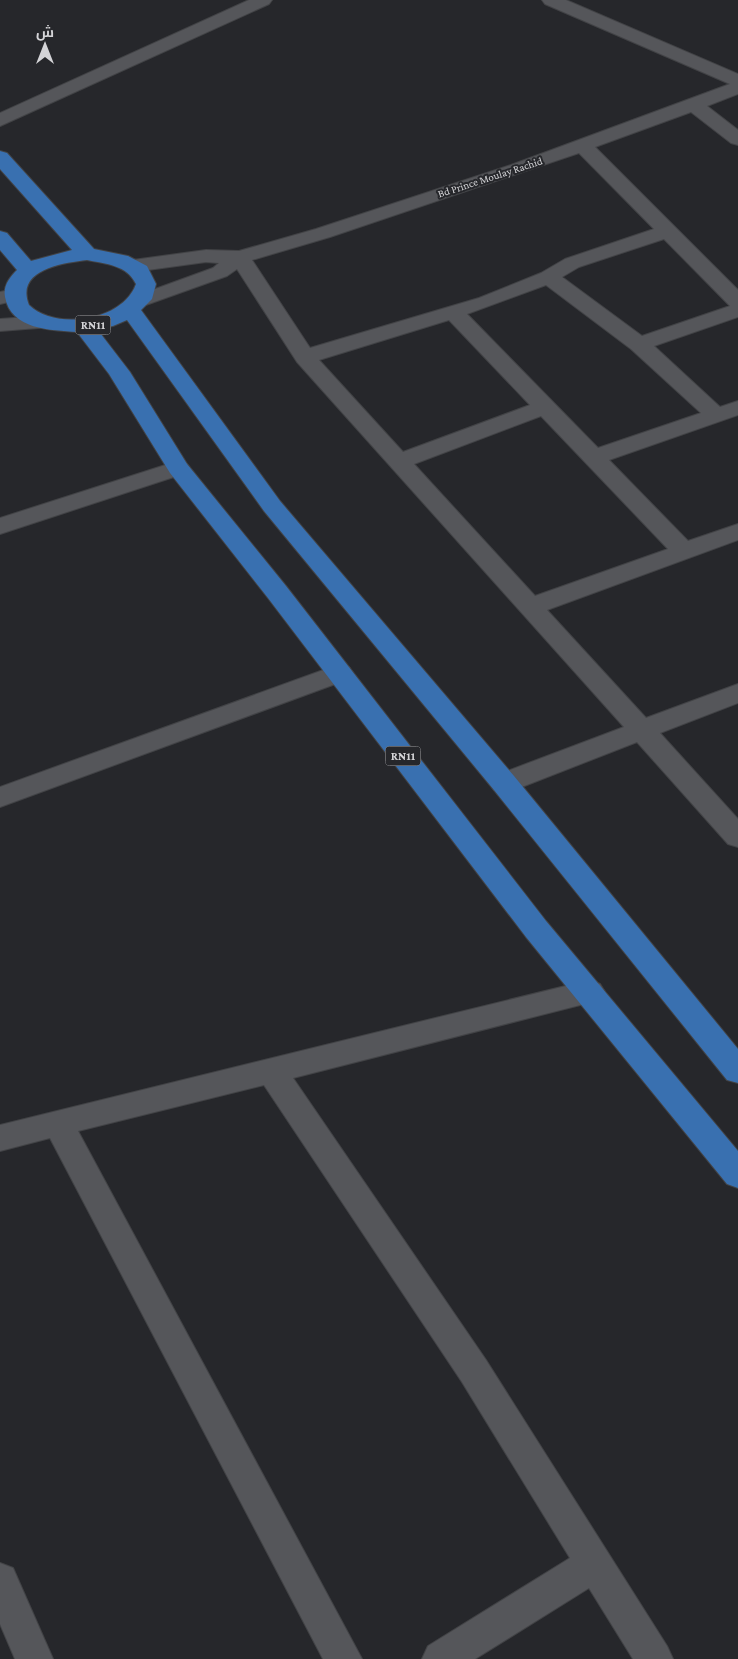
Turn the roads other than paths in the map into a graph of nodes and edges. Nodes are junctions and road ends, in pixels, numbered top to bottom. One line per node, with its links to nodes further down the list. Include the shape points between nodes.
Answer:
1 (263, 0): 6 (street)
2 (551, 0): 3 (street)
3 (738, 81)
4 (738, 88): 5 (street, Bd Prince Moulay Rachid)
5 (694, 105): 7 (street); 8 (street, Bd Prince Moulay Rachid)
6 (0, 120)
7 (738, 139)
8 (582, 145): 10 (street); 13 (street, Bd Prince Moulay Rachid, via 323,233)
9 (0, 157): 12 (main road)
10 (667, 230): 16 (street, via 588,257); 18 (street)
11 (0, 237): 15 (main road)
12 (87, 254): 14 (main road, via 120,259); 15 (main road, via 50,260)
13 (240, 257): 14 (street, Bd Prince Moulay Rachid, via 206,256); 19 (street, Bd Prince Moulay Rachid, via 220,272); 26 (street)
14 (133, 266): 19 (main road, via 142,273 146,282 146,290)
15 (28, 270): 17 (main road, RN11)
16 (548, 277): 21 (street); 25 (street)
17 (7, 297): 22 (main road, RN11, via 28,315)
18 (738, 302)
19 (137, 305): 24 (main road, RN11, via 110,321); 40 (main road, via 272,506)
20 (738, 310): 25 (street)
21 (453, 312): 26 (street); 27 (street)
22 (43, 322): 23 (street); 24 (main road, RN11)
23 (0, 326)
24 (84, 327): 32 (main road, RN11, via 119,372)
25 (639, 344): 29 (street)
26 (306, 357): 31 (street)
27 (546, 407): 30 (street); 31 (street)
28 (738, 408): 29 (street)
29 (716, 415): 30 (street)
30 (594, 457): 35 (street)
31 (398, 462): 36 (street)
32 (178, 468): 33 (street); 37 (main road, RN11)
33 (0, 526)
34 (738, 532): 35 (street)
35 (684, 551): 36 (street)
36 (530, 607): 39 (street)
37 (340, 673): 41 (street); 43 (main road, RN11, via 536,929)
38 (738, 693): 39 (street)
39 (643, 731): 40 (street); 42 (street)
40 (504, 783): 44 (main road)
41 (0, 798)
42 (738, 837)
43 (590, 992): 45 (street); 48 (main road, RN11)
44 (738, 1070)
45 (272, 1072): 46 (street); 49 (street, via 474,1371)
46 (58, 1124): 47 (street); 52 (street)
47 (0, 1138)
48 (738, 1175)
49 (594, 1563): 53 (street); 54 (street)
50 (0, 1581): 51 (street)
51 (34, 1659)
52 (343, 1659)
53 (441, 1659)
54 (654, 1659)

